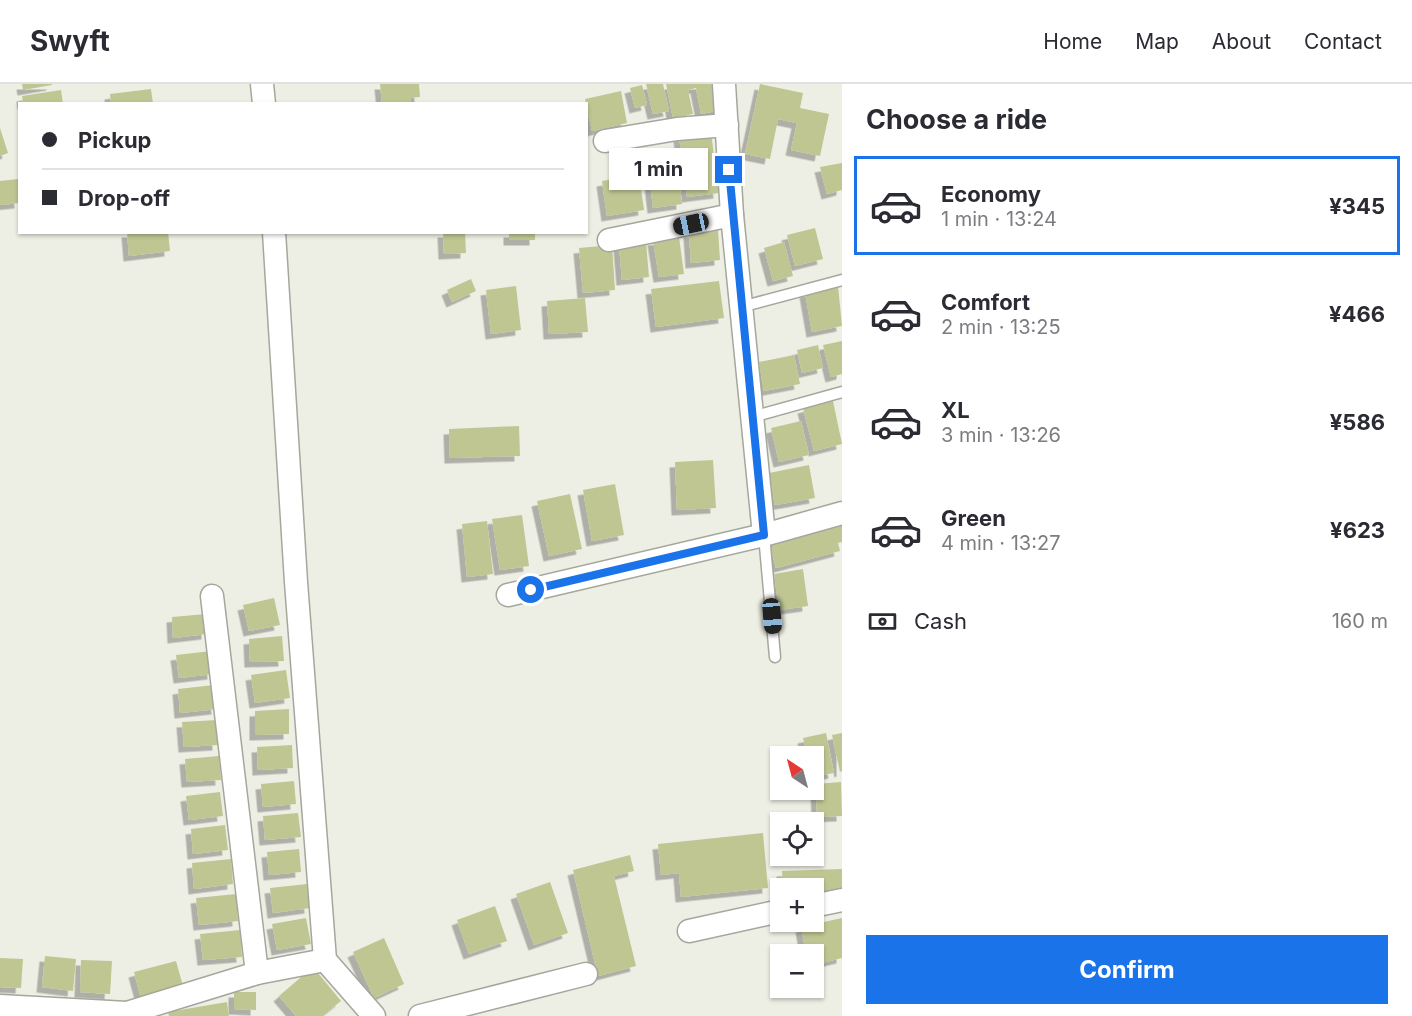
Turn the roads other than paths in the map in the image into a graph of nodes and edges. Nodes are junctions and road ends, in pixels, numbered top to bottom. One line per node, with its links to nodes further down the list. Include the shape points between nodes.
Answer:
1 (262, 84): 3 (street)
2 (724, 84): 4 (street)
3 (264, 102)
4 (727, 125): 5 (street); 6 (street)
5 (605, 141)
6 (732, 215): 8 (street); 10 (street)
7 (274, 234): 22 (street)
8 (609, 240)
9 (842, 280): 10 (lane)
10 (741, 307): 12 (street)
11 (842, 392): 12 (lane)
12 (752, 417): 14 (street)
13 (842, 513): 14 (street)
14 (764, 535): 15 (street); 17 (lane)
15 (508, 595)
16 (212, 596): 23 (street)
17 (776, 657)
18 (842, 900): 19 (street)
19 (824, 904)
20 (770, 913): 21 (street)
21 (689, 931)
22 (325, 960): 23 (street); 27 (street)
23 (257, 973): 26 (street)
24 (586, 974): 28 (street)
25 (0, 1005): 26 (street)
26 (127, 1015)
27 (374, 1016)
28 (420, 1016)

